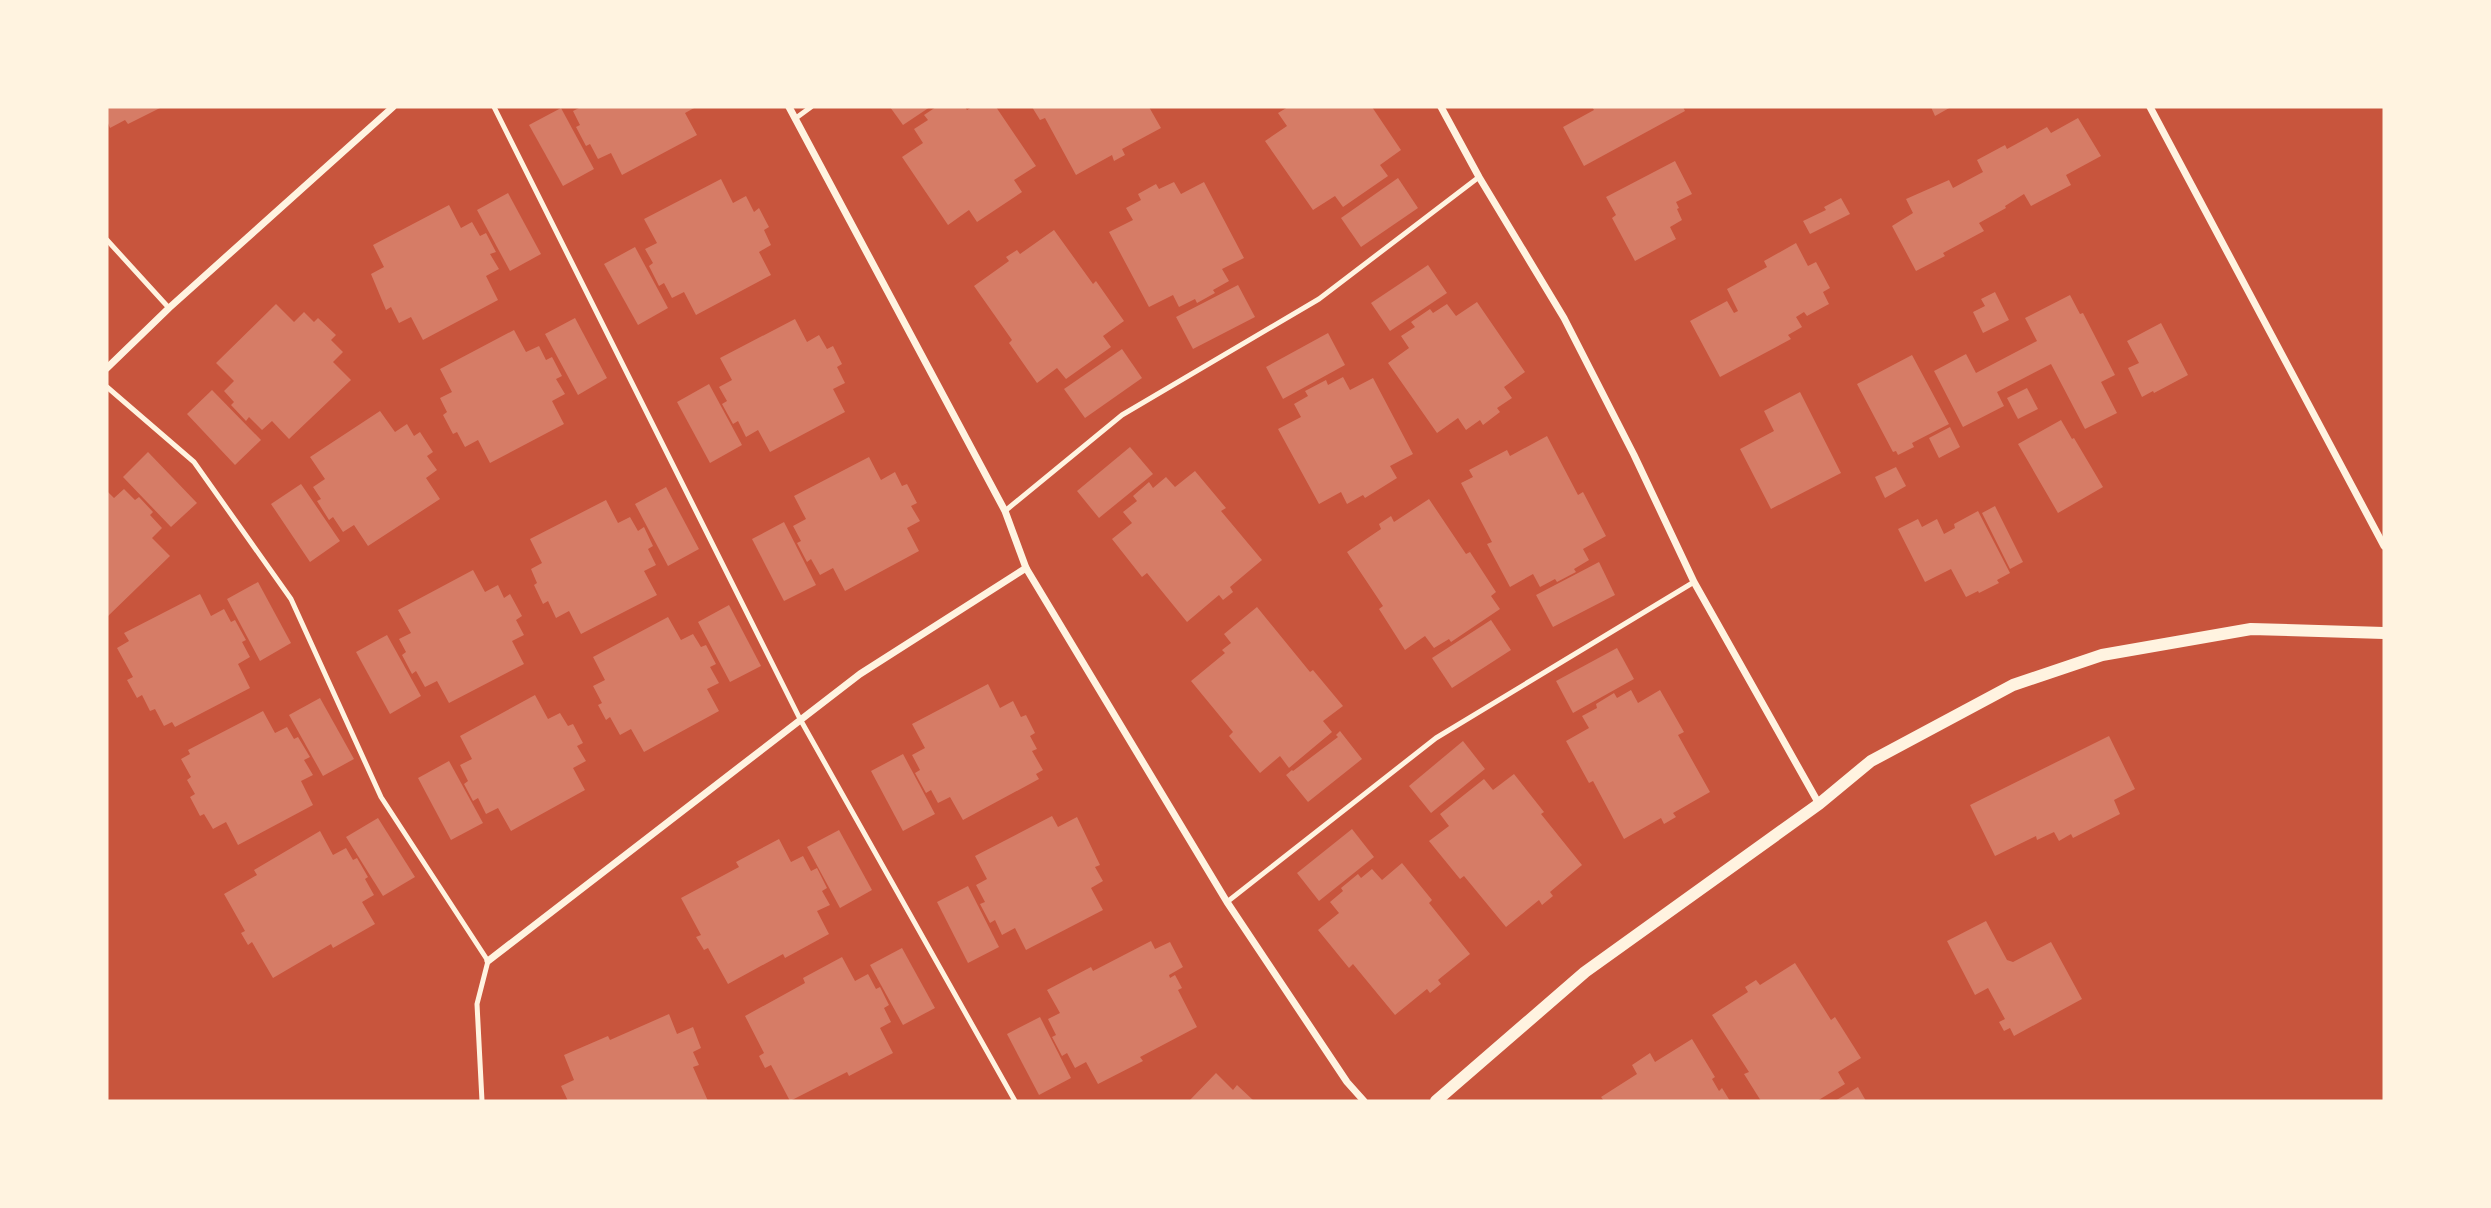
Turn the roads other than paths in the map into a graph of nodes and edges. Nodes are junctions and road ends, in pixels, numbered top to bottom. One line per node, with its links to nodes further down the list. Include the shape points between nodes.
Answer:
1 (393, 107): 10 (street)
2 (495, 107): 18 (lane)
3 (789, 107): 7 (street)
4 (811, 107): 7 (lane)
5 (1441, 107): 8 (street)
6 (2150, 107): 14 (street)
7 (796, 118): 13 (street)
8 (1479, 177): 13 (lane, via 1319,299 1122,415); 16 (street, via 1564,318)
9 (107, 240): 10 (lane)
10 (169, 308): 11 (street)
11 (107, 368)
12 (107, 387): 21 (lane, via 194,462 290,599 381,797)
13 (1005, 511): 15 (street)
14 (2384, 547)
15 (1026, 568): 18 (street, via 860,674); 20 (street)
16 (1694, 582): 19 (street); 20 (lane, via 1436,738)
17 (2384, 634): 19 (street, via 2251,629 2102,655 2013,685 1871,761)
18 (800, 719): 21 (street); 23 (lane)
19 (1818, 804): 25 (street, via 1585,972)
20 (1227, 902): 24 (street)
21 (488, 961): 22 (lane, via 477,1004)
22 (482, 1101)
23 (1015, 1101)
24 (1364, 1101)
25 (1436, 1101)

